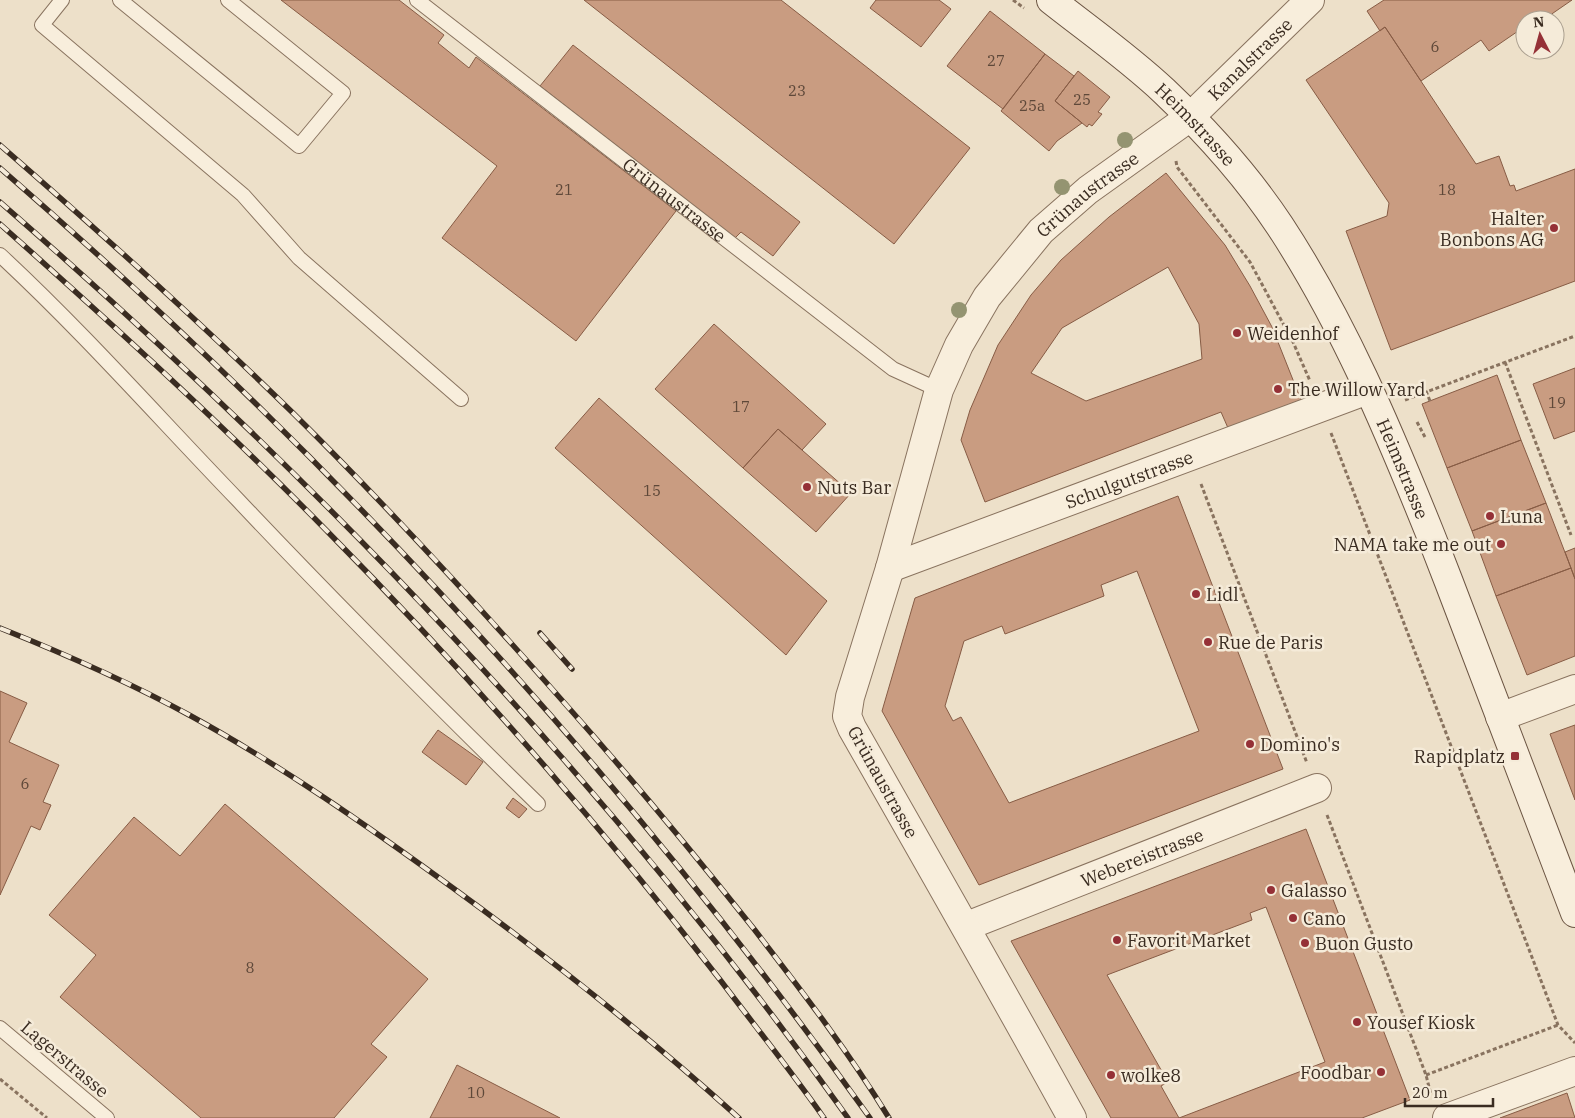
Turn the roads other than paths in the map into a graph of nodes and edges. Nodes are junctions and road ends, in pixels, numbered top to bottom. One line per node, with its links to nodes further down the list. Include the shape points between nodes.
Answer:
1 (62, 0): 11 (lane, via 42,25 243,195 299,258)
2 (120, 0): 3 (lane, via 299,146 343,93)
3 (228, 0)
4 (417, 0): 9 (lane, Grünaustrasse, via 893,369)
5 (1310, 0): 7 (street, Kanalstrasse)
6 (1039, 6): 7 (street, Heimstrasse, via 1125,58)
7 (1190, 117): 9 (street, Grünaustrasse, via 1088,190 1042,231 987,298 959,345); 10 (street, Heimstrasse, via 1234,166 1279,225 1321,296)
8 (0, 255): 16 (lane, via 438,706)
9 (939, 390): 12 (street, Grünaustrasse)
10 (1368, 390): 12 (street, Schulgutstrasse); 14 (street, Heimstrasse, via 1406,475)
11 (461, 399)
12 (890, 568): 18 (street, Grünaustrasse, via 847,716 928,863)
13 (1575, 689): 14 (street)
14 (1500, 717): 17 (street, Heimstrasse)
15 (1317, 788): 18 (street, Webereistrasse)
16 (538, 804)
17 (1575, 913)
18 (967, 926): 22 (street, Grünaustrasse)
19 (0, 1028): 21 (lane, Lagerstrasse)
20 (1575, 1071): 23 (street)
21 (107, 1118)
22 (1072, 1118)
23 (1447, 1118)

